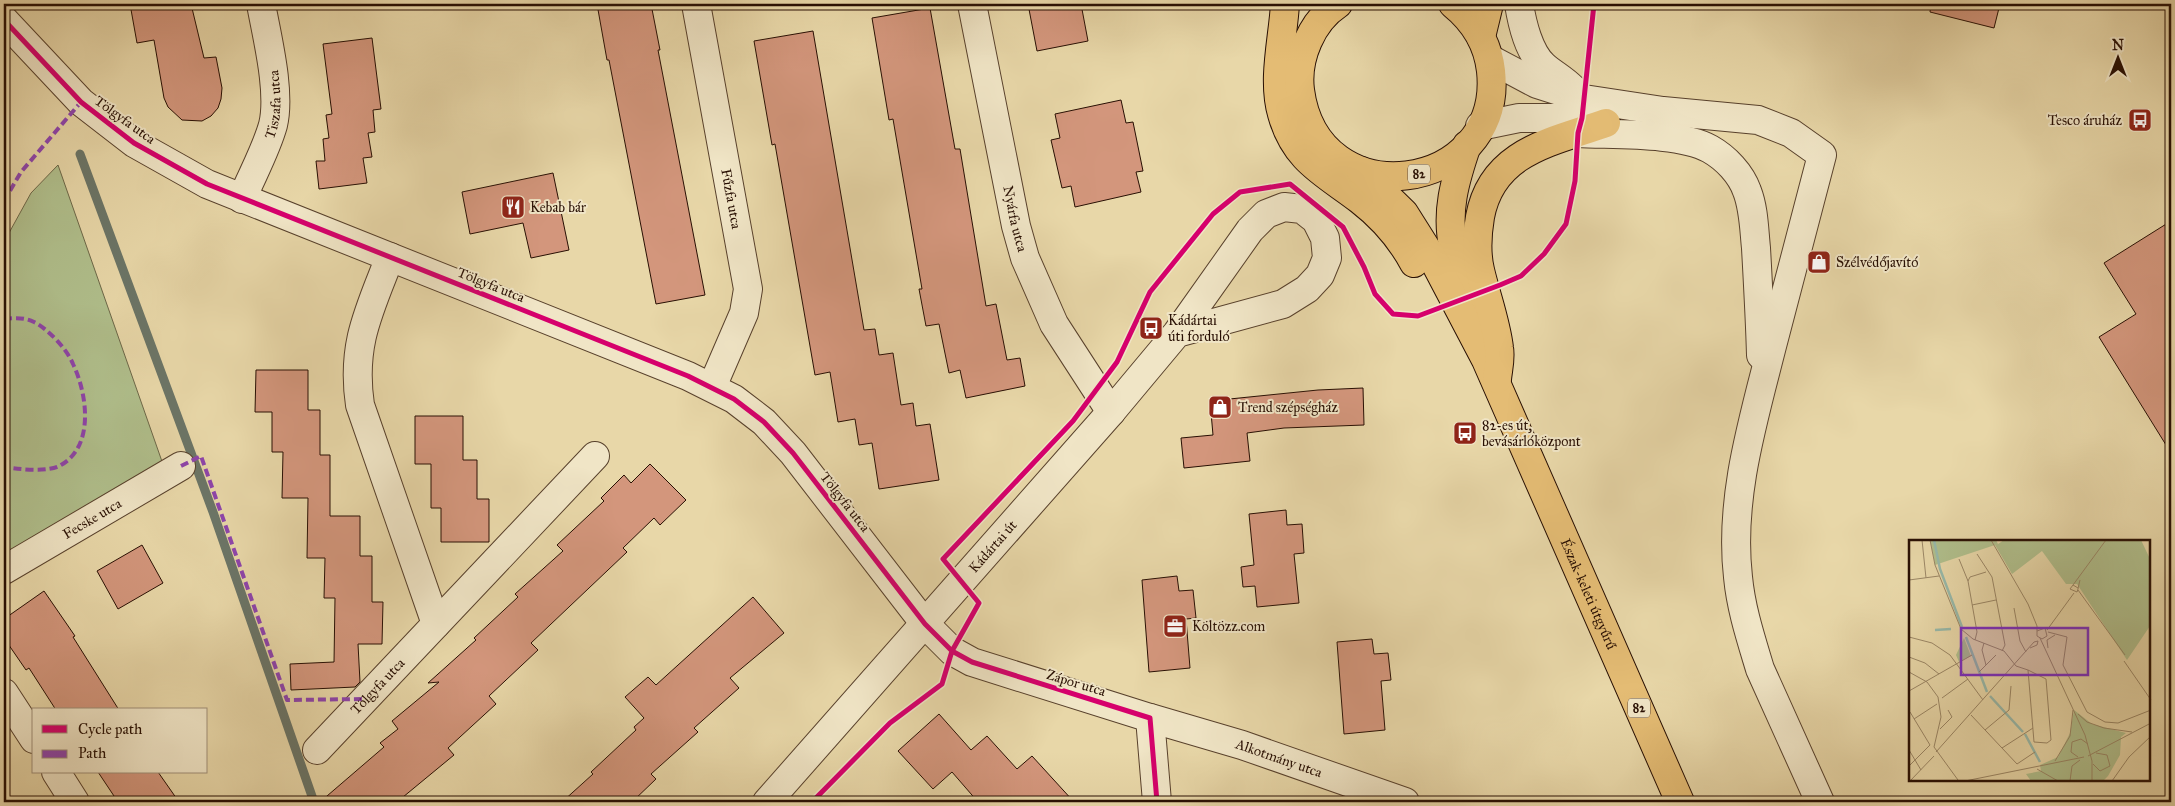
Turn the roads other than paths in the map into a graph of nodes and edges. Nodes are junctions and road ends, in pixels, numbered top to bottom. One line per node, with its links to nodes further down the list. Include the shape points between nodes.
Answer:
1 (261, 4): 19 (street, Tiszafa utca, via 275,95 273,124)
2 (696, 4): 24 (street, Fűzfa utca, via 748,289 744,313)
3 (972, 4): 25 (street, Nyárfa utca, via 1025,258 1054,324)
4 (1319, 4): 11 (main road)
5 (1338, 4): 11 (main road, 82, via 1319,22)
6 (1453, 4): 12 (main road, via 1470,20)
7 (1489, 4): 12 (main road, 82)
8 (1519, 4): 13 (street, via 1529,42 1542,65)
9 (1284, 6): 22 (main road, via 1278,89 1290,137 1321,173 1359,199 1396,235 1411,256 1463,356)
10 (4, 20): 19 (street, Tölgyfa utca, via 81,102 134,144 207,184)
11 (1308, 41): 18 (main road, 82, via 1301,61 1299,83 1310,126 1323,145 1340,160)
12 (1486, 48): 13 (street, via 1537,84); 17 (main road, 82, via 1491,90 1489,105)
13 (1584, 99): 14 (street)
14 (1664, 111): 15 (street); 23 (street, via 1758,120 1791,133 1822,155)
15 (1606, 123): 16 (main road); 17 (street, via 1582,118 1519,118)
16 (1578, 133): 22 (main road, via 1554,139 1521,156 1498,174 1483,203 1477,234 1480,267 1500,349); 23 (street, via 1670,138 1692,143 1709,148 1738,174 1752,210)
17 (1474, 136): 18 (main road, 82, via 1450,160 1407,177 1383,177); 22 (main road, 82, via 1453,187 1451,224 1454,250)
18 (1361, 171): 22 (main road, 82, via 1404,214 1433,259)
19 (242, 199): 20 (street, Tölgyfa utca)
20 (390, 257): 24 (street, Tölgyfa utca); 29 (street, via 366,320 359,346 356,380 360,405)
21 (1177, 333): 21 (street, Kádártai út, via 1283,304 1307,289 1320,275 1327,258 1325,238 1316,220 1302,209 1284,207 1266,214 1250,230); 25 (street, Kádártai út)
22 (1496, 385): 40 (main road, Észak-keleti útgyűrű / 82)
23 (1762, 386): 41 (street, via 1738,504 1738,576 1746,623 1760,669)
24 (712, 387): 30 (street, Tölgyfa utca, via 734,398 764,422 793,453)
25 (1111, 412): 30 (street, Kádártai út)
26 (594, 456): 29 (street, Tölgyfa utca)
27 (181, 466): 28 (street, Fecske utca)
28 (4, 570)
29 (436, 624): 34 (street, Tölgyfa utca)
30 (925, 624): 32 (street, Zápor utca, via 952,651 972,662); 37 (street, Kádártai út)
31 (4, 693): 33 (street)
32 (1150, 718): 38 (street); 39 (street, Alkotmány utca, via 1242,745)
33 (32, 736)
34 (317, 750)
35 (57, 774): 36 (street)
36 (75, 802)
37 (767, 802)
38 (1157, 802)
39 (1405, 802)
40 (1680, 802)
41 (1820, 802)

